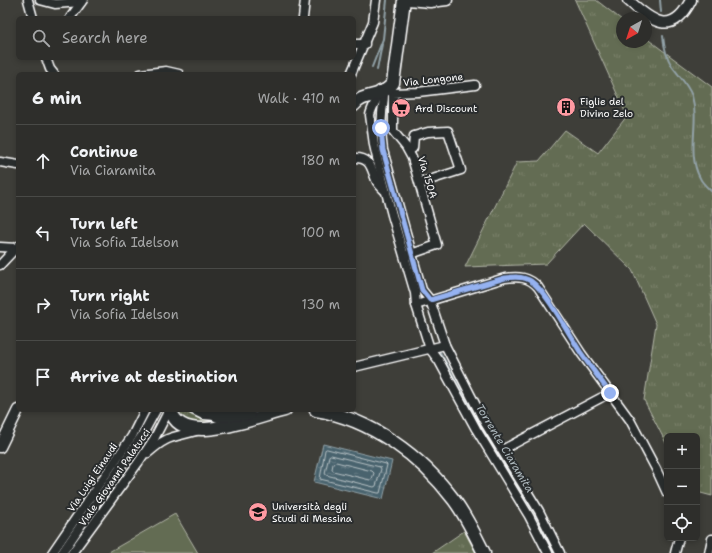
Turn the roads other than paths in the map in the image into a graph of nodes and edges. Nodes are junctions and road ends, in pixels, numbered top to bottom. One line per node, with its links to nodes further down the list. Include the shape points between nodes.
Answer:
1 (28, 0): 11 (street)
2 (40, 0): 10 (street, via 55,4)
3 (305, 0): 13 (street)
4 (376, 0): 15 (street, via 373,22)
5 (404, 0): 22 (main road, via 395,67 387,81)
6 (408, 0): 7 (street)
7 (447, 0)
8 (628, 0): 9 (street, via 651,19 664,22 680,15)
9 (691, 0)
10 (82, 1): 12 (street)
11 (32, 16)
12 (71, 16)
13 (303, 16)
14 (356, 44): 15 (street)
15 (365, 44): 20 (street)
16 (47, 60): 17 (street)
17 (52, 72)
18 (157, 72): 19 (street)
19 (170, 72)
20 (353, 72)
21 (475, 85): 22 (street, Via Longone, via 418,92)
22 (386, 89): 23 (main road, via 360,90); 25 (street); 26 (street, Via 150A, via 393,131); 35 (street, via 381,128 383,150)
23 (356, 98)
24 (356, 100): 25 (street, via 365,102)
25 (371, 110): 31 (street, via 374,145)
26 (409, 151): 30 (street, Via 150A); 30 (street, via 413,148 414,136 448,131 461,170)
27 (356, 158): 31 (street, via 369,163 378,184)
28 (0, 162): 29 (street)
29 (16, 164)
30 (420, 183): 35 (street, Via 150A, via 437,246)
31 (386, 192): 36 (street)
32 (0, 247): 33 (street)
33 (16, 247)
34 (16, 248): 37 (street)
35 (412, 254): 36 (street); 38 (street, via 422,290)
36 (404, 257): 39 (street)
37 (0, 265)
38 (430, 300): 39 (street); 40 (street); 43 (street, via 505,278 530,280 538,287)
39 (416, 305): 41 (street)
40 (445, 345): 41 (street); 59 (street, via 485,423)
41 (430, 349): 42 (street); 62 (street)
42 (356, 367)
43 (610, 393): 59 (street); 63 (street, via 630,420)
44 (17, 412): 58 (street)
45 (144, 412): 66 (street, Via Luigi Einaudi, via 132,436)
46 (155, 412): 56 (street, Viale Giovanni Palatucci)
47 (161, 412): 56 (street)
48 (169, 412): 60 (street, Viale Giovanni Palatucci)
49 (171, 412): 57 (main road, via 179,423)
50 (196, 412): 55 (street, via 206,416)
51 (211, 412): 55 (main road)
52 (268, 412): 55 (main road)
53 (278, 412): 57 (main road, via 256,420)
54 (327, 412): 69 (main road, via 353,421 388,439 420,463 454,501)
55 (218, 416)
56 (152, 418): 67 (street, Viale Giovanni Palatucci)
57 (201, 430): 60 (street, via 166,439)
58 (0, 447)
59 (502, 450): 61 (street)
60 (138, 463): 68 (street, Viale Giovanni Palatucci)
61 (515, 471): 62 (street); 71 (street)
62 (506, 477): 70 (street)
63 (664, 486)
64 (712, 540): 73 (street)
65 (678, 541): 72 (street)
66 (52, 553)
67 (62, 553)
68 (72, 553)
69 (484, 553)
70 (548, 553)
71 (560, 553)
72 (675, 553)
73 (709, 553)

